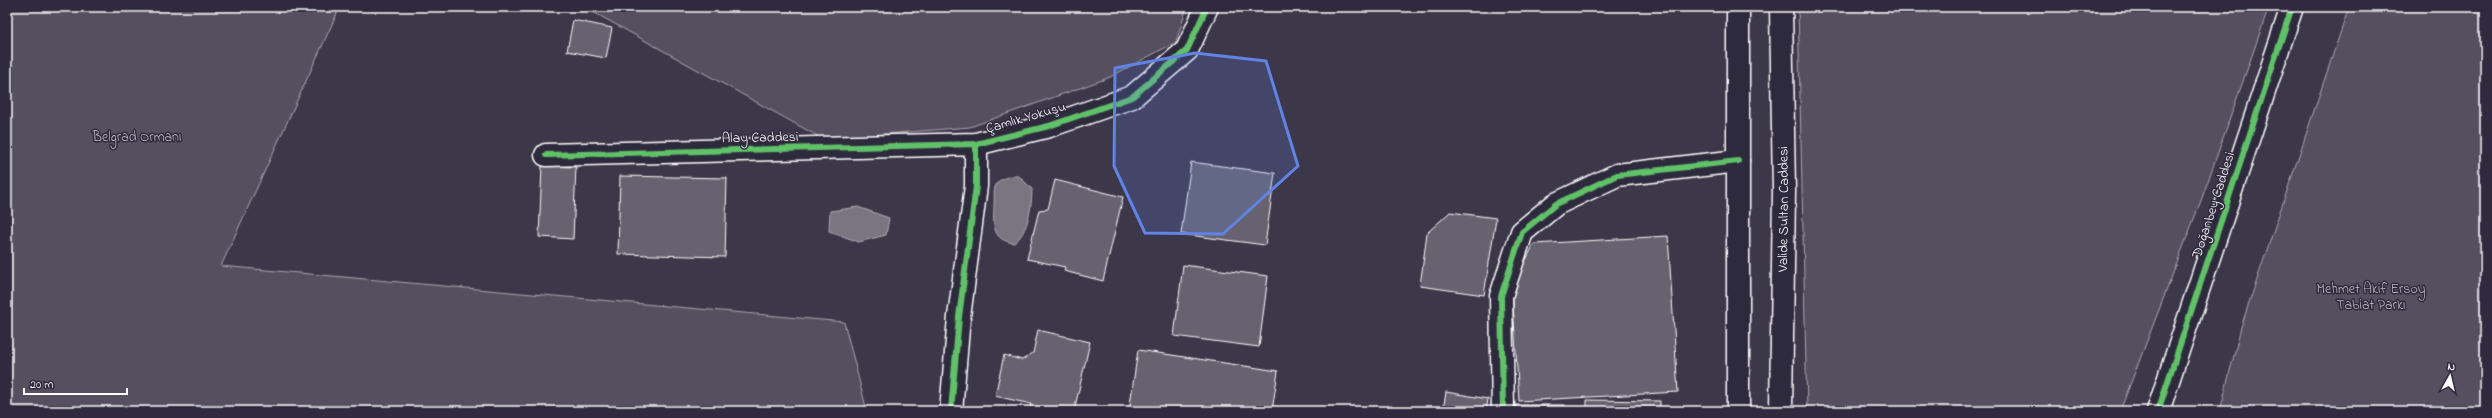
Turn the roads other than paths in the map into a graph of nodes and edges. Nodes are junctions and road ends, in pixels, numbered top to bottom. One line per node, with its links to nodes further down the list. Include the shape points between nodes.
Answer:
1 (1207, 7): 5 (street, Çamlık Yokuşu, via 1187,50 1132,98 1049,126)
2 (1738, 7): 7 (street)
3 (1782, 7): 11 (street, Valide Sultan Caddesi, via 1784,191)
4 (2292, 7): 12 (street, Doğanbey Caddesi)
5 (976, 144): 6 (street, Alay Caddesi); 8 (street, Çamlık Yokuşu, via 976,186 958,317)
6 (546, 155)
7 (1738, 161): 9 (street, via 1616,175 1556,204 1522,232 1501,296); 10 (street)
8 (951, 411)
9 (1503, 411)
10 (1738, 411)
11 (1781, 411)
12 (2158, 411)

